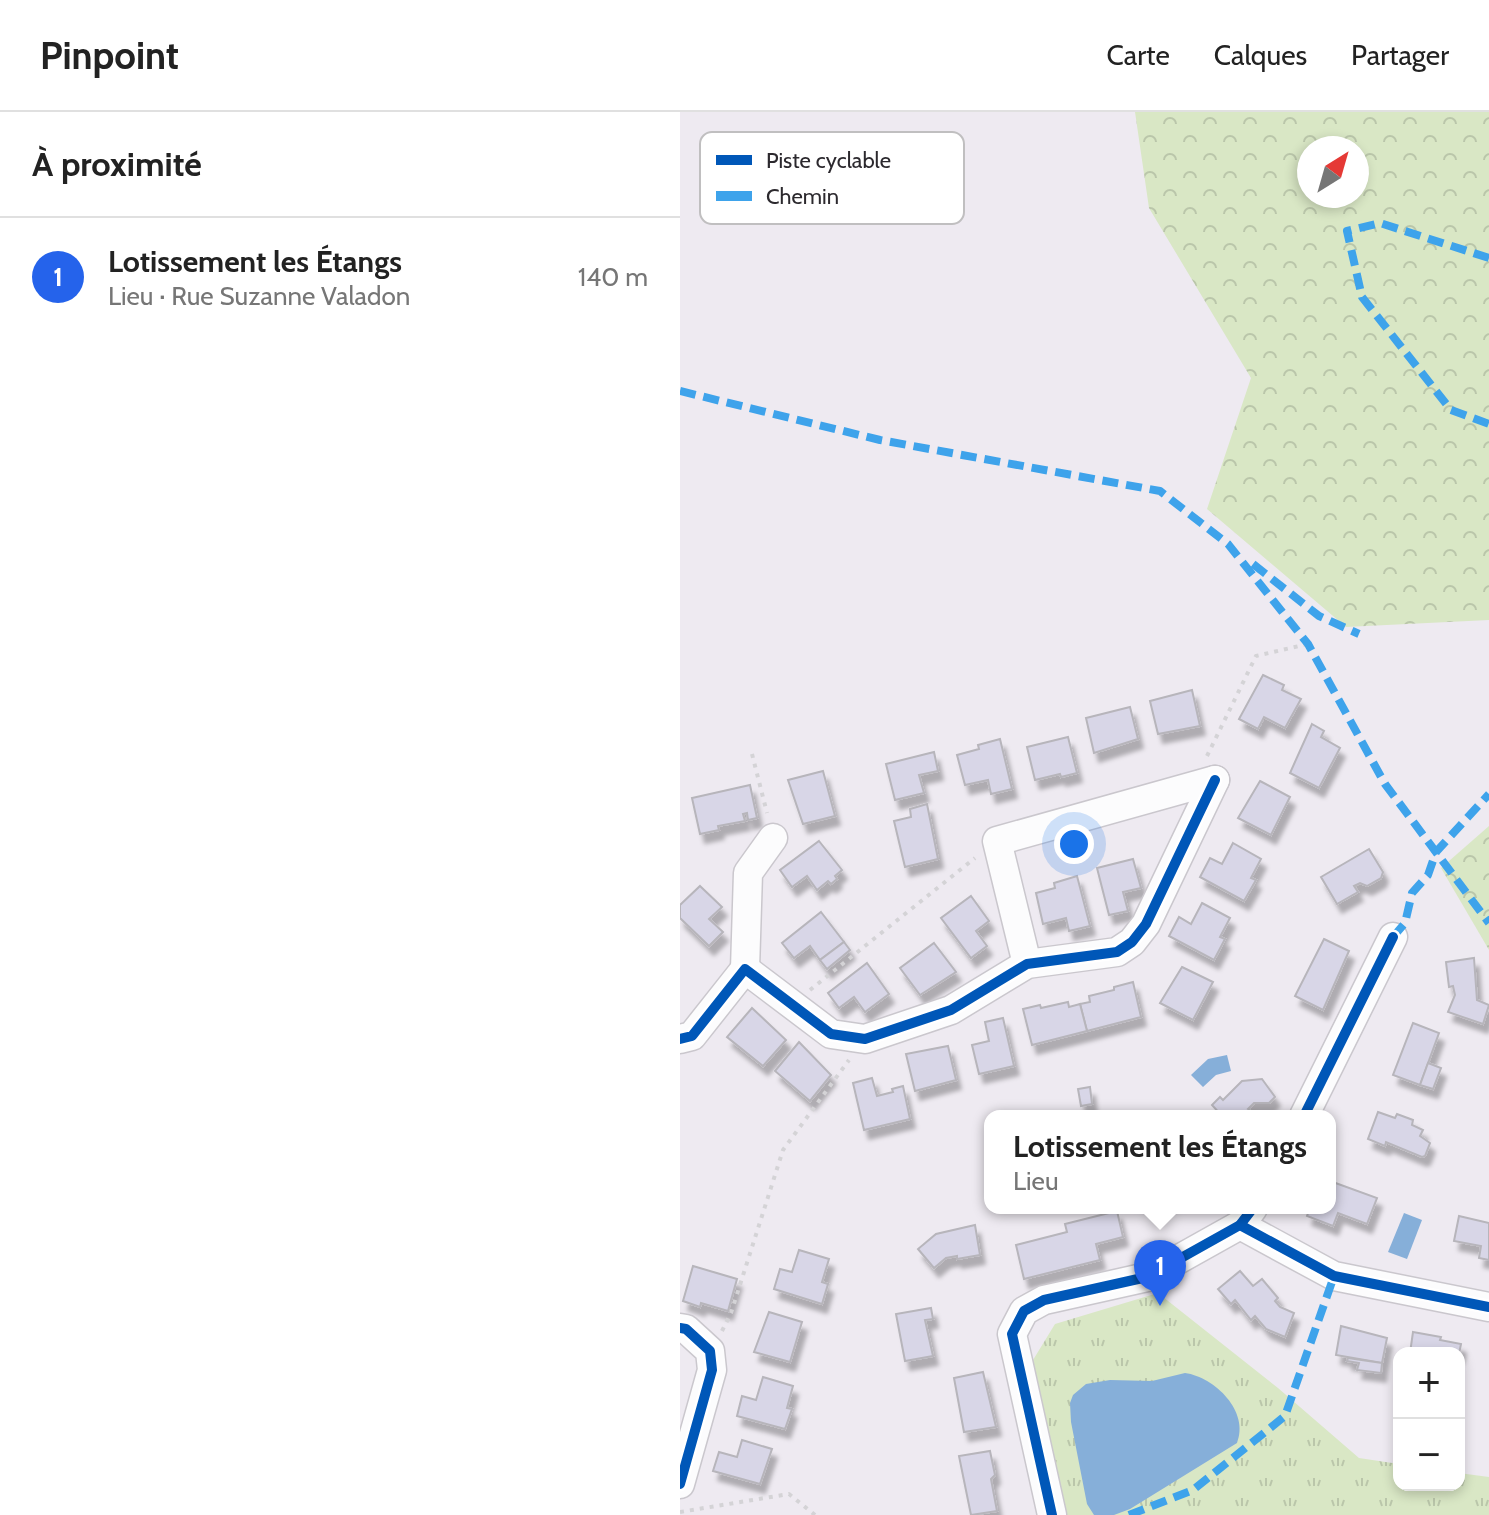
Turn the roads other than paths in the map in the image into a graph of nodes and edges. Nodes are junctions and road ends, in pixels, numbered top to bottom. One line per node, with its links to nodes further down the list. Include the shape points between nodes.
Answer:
1 (773, 838): 4 (street, via 748,873)
2 (1393, 937): 6 (street)
3 (1027, 964): 3 (street, via 1117,952 1132,942 1146,924 1204,783 997,841); 4 (street, via 951,1010 865,1039 831,1034)
4 (745, 969): 5 (street, via 692,1036)
5 (680, 1039)
6 (1307, 1110)
7 (1246, 1216): 8 (street, via 1334,1276); 11 (street, via 1147,1277 1044,1300 1024,1311 1012,1334)
8 (1489, 1307)
9 (680, 1328): 10 (street, via 710,1351 712,1370)
10 (680, 1484)
11 (1052, 1515)

